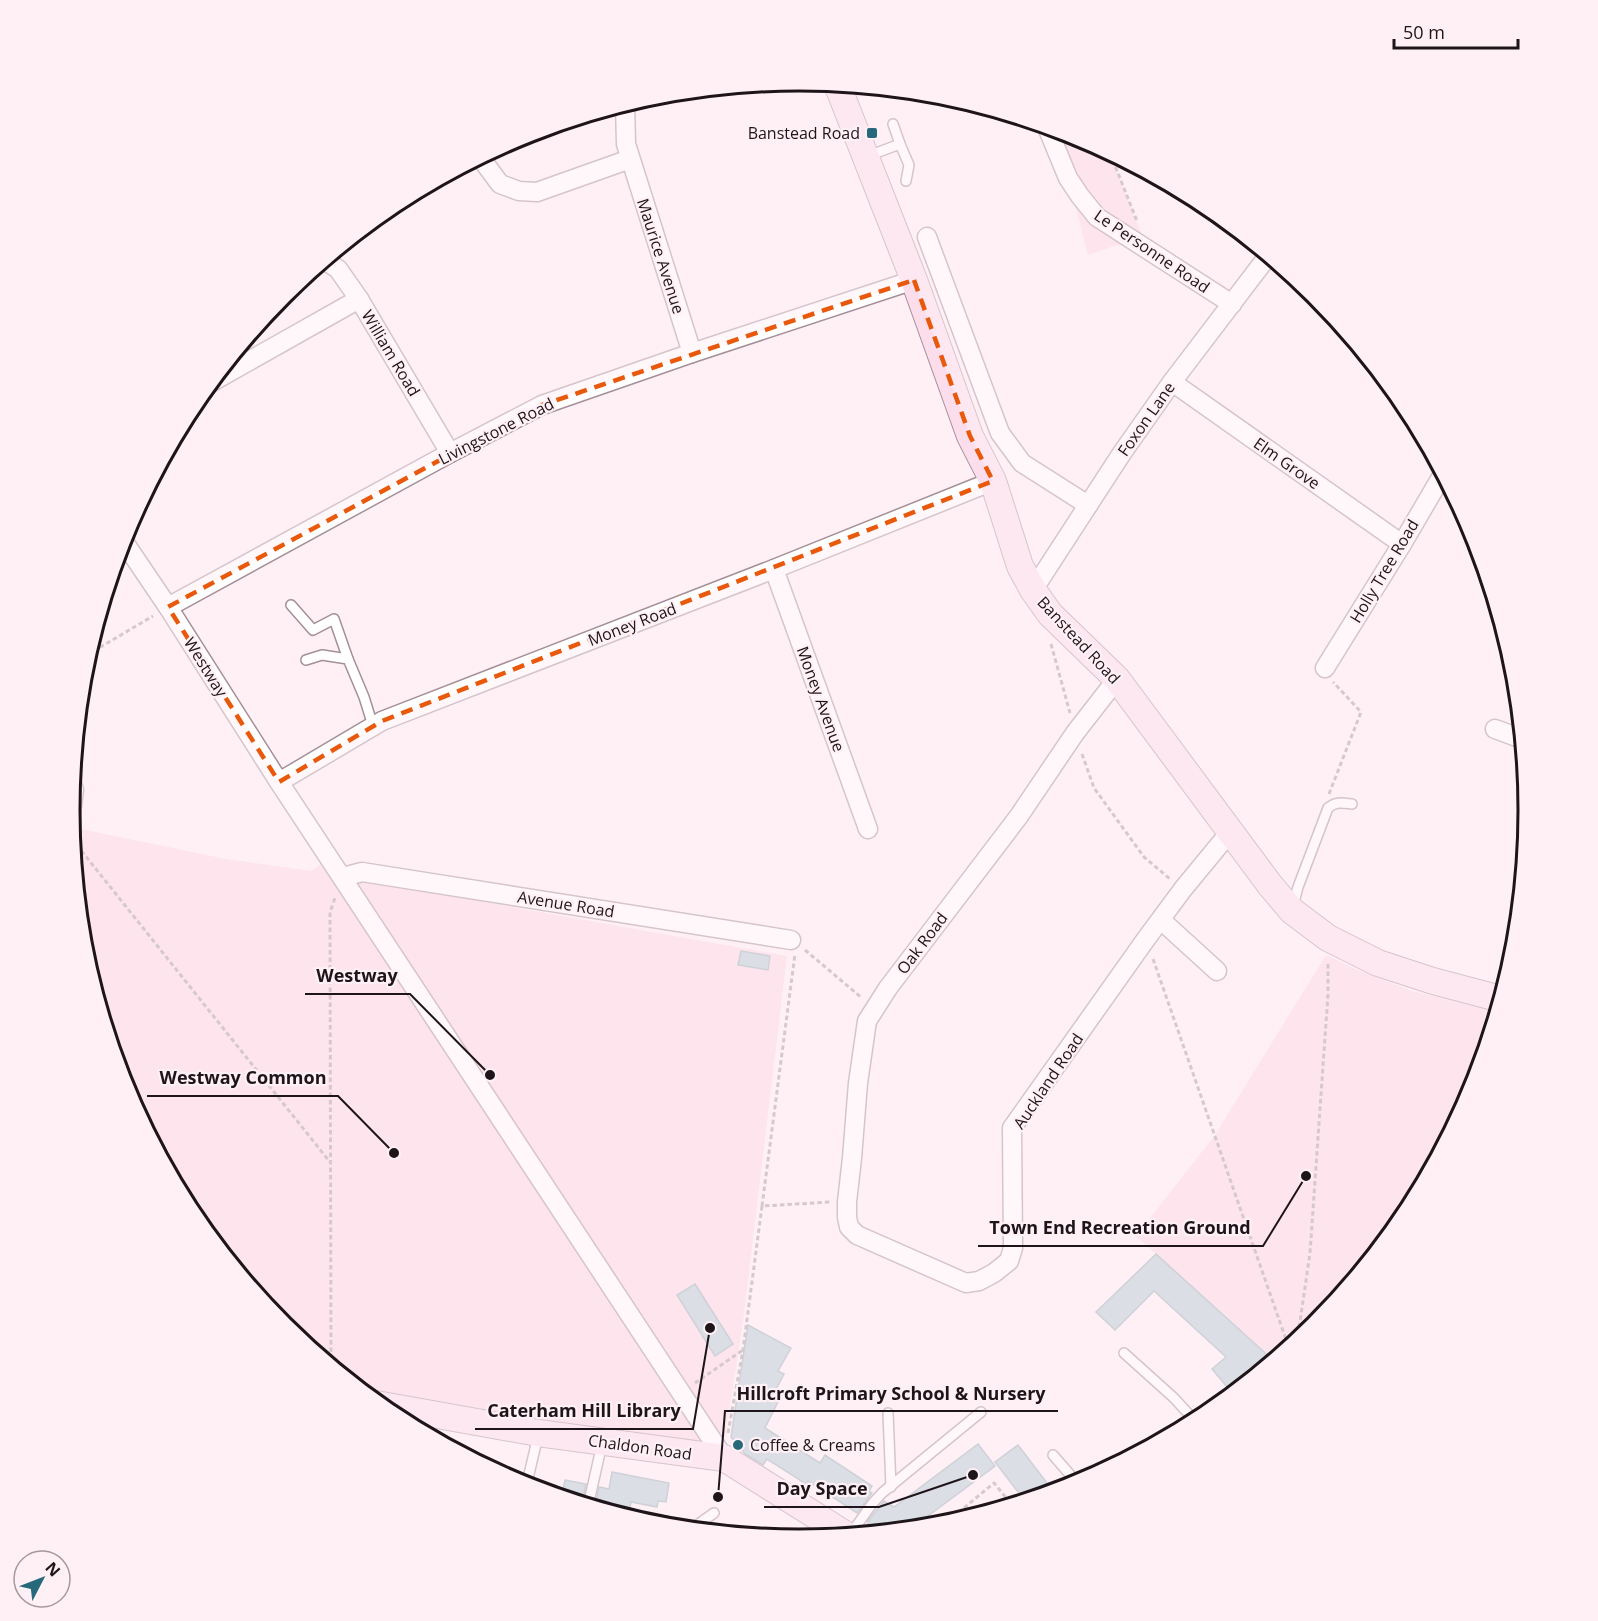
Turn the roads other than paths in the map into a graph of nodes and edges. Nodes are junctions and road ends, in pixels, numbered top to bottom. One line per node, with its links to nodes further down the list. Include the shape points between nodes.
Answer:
1 (840, 93): 6 (main road, Banstead Road)
2 (625, 113): 7 (street, Maurice Avenue)
3 (893, 124): 5 (lane)
4 (1051, 137): 15 (street, Le Personne Road, via 1068,178 1097,217)
5 (900, 144): 6 (lane); 9 (lane, via 909,165)
6 (866, 157): 13 (main road, Banstead Road)
7 (630, 159): 8 (street, via 537,192 500,184); 16 (street, Maurice Avenue)
8 (485, 163)
9 (906, 181)
10 (927, 237): 22 (street, via 1000,432 1022,463)
11 (1263, 262): 15 (street, Foxon Lane)
12 (331, 265): 14 (street, William Road)
13 (914, 280): 16 (street, Livingstone Road); 20 (main road, Banstead Road, via 970,436)
14 (359, 299): 17 (street); 19 (street, William Road)
15 (1232, 304): 18 (street, Foxon Lane)
16 (693, 353): 19 (street, Livingstone Road, via 542,405)
17 (227, 373)
18 (1172, 382): 22 (street, Foxon Lane); 23 (street, Elm Grove)
19 (450, 453): 28 (street, Livingstone Road)
20 (993, 481): 25 (street, Money Road); 26 (main road, Banstead Road, via 1020,566)
21 (1438, 482): 23 (street, Holly Tree Road)
22 (1088, 505): 26 (street, Foxon Lane)
23 (1402, 544): 31 (street, Holly Tree Road)
24 (129, 549): 28 (street, Westway)
25 (774, 569): 33 (street, Money Road); 38 (street, Money Avenue)
26 (1033, 590): 32 (main road, Banstead Road, via 1050,614)
27 (291, 605): 29 (lane, via 313,630 334,619)
28 (168, 607): 36 (street, Westway)
29 (348, 659): 30 (lane, via 321,655); 33 (lane)
30 (306, 660)
31 (1325, 668)
32 (1117, 680): 39 (main road, Banstead Road); 46 (street, Oak Road, via 867,1021 847,1217 856,1235)
33 (372, 726): 36 (street, Money Road)
34 (1495, 729): 35 (street)
35 (1514, 736)
36 (279, 782): 40 (street, Westway)
37 (1352, 804): 41 (lane, via 1333,804 1328,808)
38 (868, 829)
39 (1230, 832): 41 (main road, Banstead Road); 42 (street, Auckland Road)
40 (343, 877): 43 (street, Avenue Road, via 362,872); 55 (street, Westway)
41 (1292, 911): 45 (main road, Banstead Road, via 1328,938 1378,963)
42 (1161, 920): 44 (street); 46 (street, Auckland Road, via 1012,1128 1014,1231 1009,1261 979,1281 966,1283)
43 (794, 941)
44 (1217, 971)
45 (1494, 997)
46 (869, 1241)
47 (1124, 1353): 51 (lane)
48 (397, 1408): 52 (main road, Chaldon Road)
49 (981, 1412): 58 (lane)
50 (888, 1413): 58 (lane)
51 (1190, 1415)
52 (538, 1433): 53 (main road, Chaldon Road); 57 (lane)
53 (602, 1442): 55 (main road, Chaldon Road); 59 (lane)
54 (1053, 1455): 56 (lane)
55 (724, 1458): 63 (main road, Chaldon Road)
56 (1071, 1476)
57 (528, 1477)
58 (891, 1487): 62 (lane)
59 (590, 1498)
60 (714, 1513): 61 (lane)
61 (700, 1523)
62 (855, 1527)
63 (837, 1528)

